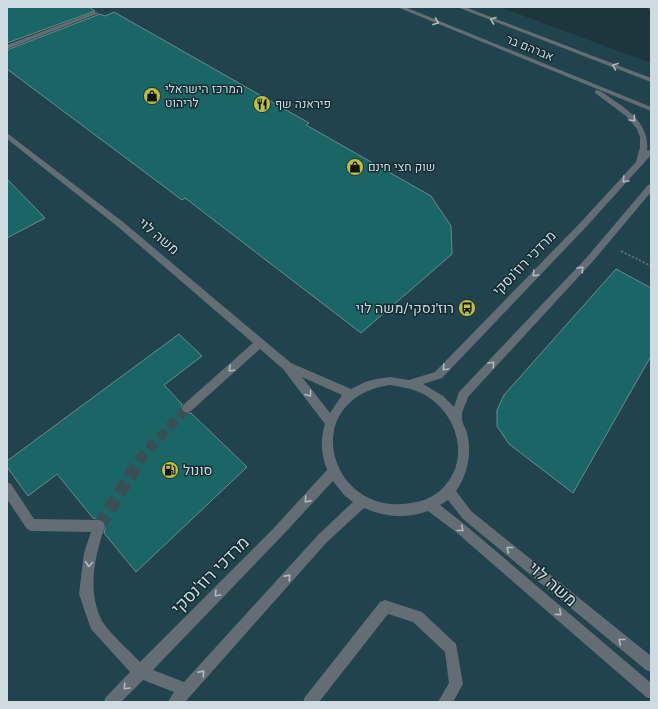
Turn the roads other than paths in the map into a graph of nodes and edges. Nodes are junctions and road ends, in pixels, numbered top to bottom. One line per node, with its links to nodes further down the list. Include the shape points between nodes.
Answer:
1 (400, 7): 5 (street, אברהם בר, one-way to 5)
2 (460, 7): 6 (street, אברהם בר, one-way to 2)
3 (96, 13): 4 (street)
4 (7, 46)
5 (579, 80): 7 (street, אברהם בר); 10 (street, one-way to 10, via 624,110 637,122 643,135 644,147)
6 (651, 80)
7 (651, 109)
8 (7, 135): 12 (street, משה לוי, via 120,224)
9 (651, 151): 10 (street, מרדכי רוז'נסקי)
10 (638, 166): 14 (street, מרדכי רוז'נסקי, one-way to 14, via 438,375)
11 (649, 190): 17 (street, one-way to 11, via 463,395 604,243)
12 (260, 343): 13 (street, משה לוי); 16 (street, one-way to 16)
13 (287, 366): 15 (street, משה לוי); 18 (street, משה לוי, one-way to 18)
14 (411, 384): 15 (street, via 390,381 369,384); 17 (street, via 429,392 444,403)
15 (351, 394): 18 (street, via 337,408)
16 (187, 408)
17 (456, 419): 21 (street, via 463,436 464,456 460,474)
18 (330, 422): 19 (street, via 326,438)
19 (333, 472): 22 (street, via 346,488); 25 (street, מרדכי רוז'נסקי, one-way to 25, via 276,534)
20 (7, 488): 25 (street, one-way to 25, via 31,525 99,526 90,553 86,594 96,624)
21 (449, 491): 23 (street); 24 (street, משה לוי, one-way to 21, via 466,515)
22 (363, 502): 23 (street, via 384,510 408,511); 26 (street, one-way to 22, via 323,538)
23 (430, 505): 27 (street, משה לוי, one-way to 27)
24 (651, 665)
25 (140, 672): 26 (street); 28 (street, מרדכי רוז'נסקי, one-way to 28)
26 (187, 690): 29 (street)
27 (651, 692)
28 (111, 702)
29 (175, 702)
30 (310, 702): 31 (street, via 385,607 417,617 451,649 456,684)
31 (445, 702)

